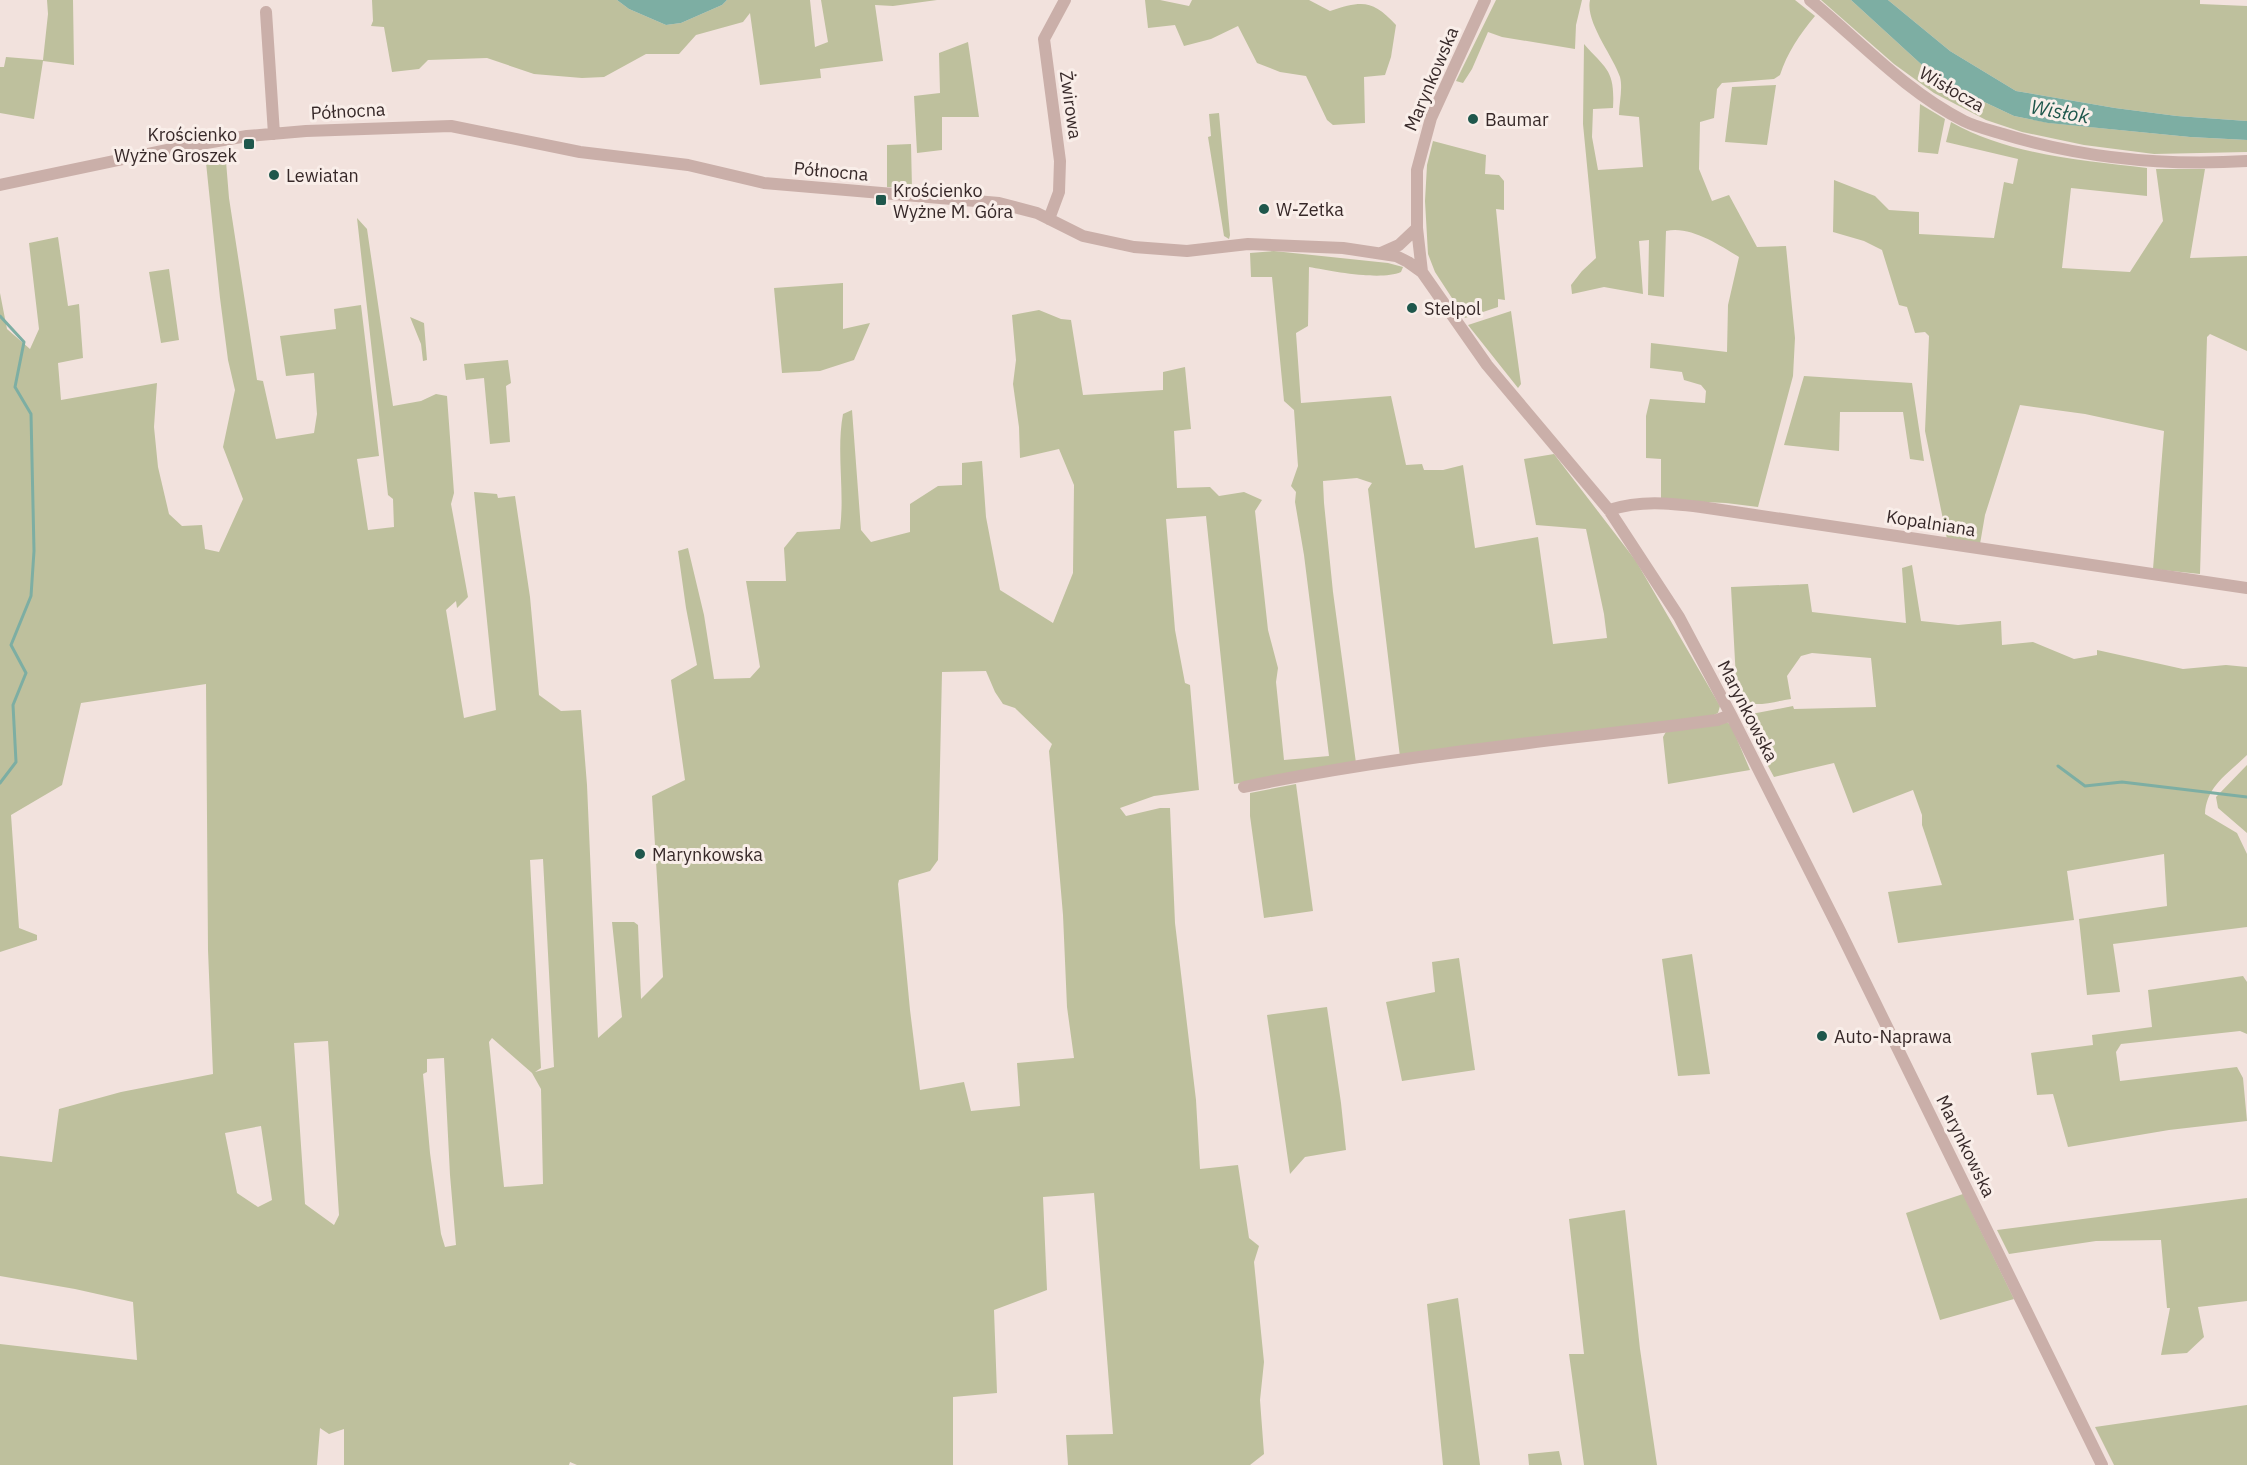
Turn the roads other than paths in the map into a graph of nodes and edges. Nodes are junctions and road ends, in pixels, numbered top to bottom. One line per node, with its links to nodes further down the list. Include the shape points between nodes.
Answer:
1 (1065, 0): 8 (street, Żwirowa, via 1044,39 1060,162 1059,192)
2 (1485, 0): 9 (street, Marynkowska, via 1422,145 1416,170)
3 (1810, 0): 6 (street, Wisłocza, via 1905,83 1966,122 2034,143 2113,156 2164,163)
4 (266, 12): 5 (street)
5 (274, 134): 7 (street, Północna, via 171,149); 8 (street, Północna, via 451,126 580,152 688,165 764,183 999,203)
6 (2247, 161)
7 (0, 185)
8 (1049, 219): 10 (street, Północna, via 1083,236 1134,247 1187,251 1248,244 1294,245)
9 (1417, 228): 10 (street, via 1399,245); 11 (street, Marynkowska)
10 (1381, 253): 11 (street, Północna, via 1408,262)
11 (1422, 272): 12 (street, Marynkowska, via 1487,365)
12 (1609, 510): 13 (street, Kopalniana, via 1628,504 1669,503); 14 (street, Marynkowska, via 1678,617)
13 (2247, 588)
14 (1731, 715): 15 (street, via 1705,722 1430,756); 16 (street, Marynkowska)
15 (1244, 787)
16 (2102, 1465)

